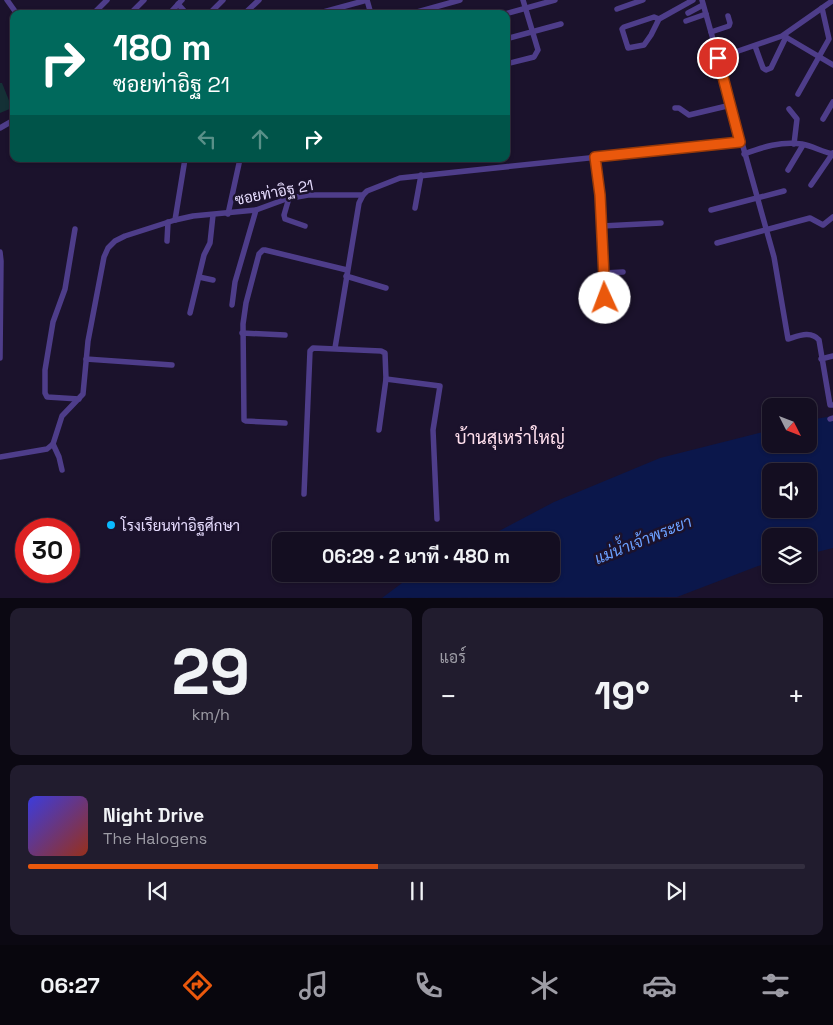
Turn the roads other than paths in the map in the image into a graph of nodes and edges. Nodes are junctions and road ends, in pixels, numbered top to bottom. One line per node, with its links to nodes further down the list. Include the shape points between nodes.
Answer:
1 (108, 0): 16 (street)
2 (144, 0): 17 (street)
3 (223, 0): 18 (street)
4 (259, 0): 19 (street)
5 (367, 0): 20 (street)
6 (460, 0): 21 (street)
7 (523, 0): 13 (street)
8 (555, 0): 13 (street)
9 (642, 0): 15 (street)
10 (693, 0): 26 (street)
11 (832, 1): 14 (street)
12 (703, 3): 23 (street); 24 (street)
13 (525, 8): 22 (street); 29 (street)
14 (822, 8): 31 (street); 34 (street, via 829,34)
15 (617, 9)
16 (97, 10)
17 (134, 10)
18 (213, 10)
19 (248, 10)
20 (331, 10)
21 (424, 10)
22 (510, 12)
23 (688, 13)
24 (706, 14): 27 (street); 30 (street)
25 (728, 16): 30 (street, via 729,26)
26 (659, 19): 26 (street, via 644,45 628,48 624,27 654,17)
27 (686, 21)
28 (561, 24): 29 (street)
29 (532, 32): 32 (street); 36 (street, via 537,54)
30 (711, 32): 35 (street)
31 (784, 36): 33 (street); 33 (street, via 771,68 766,70); 34 (street)
32 (510, 38)
33 (755, 46): 35 (street)
34 (819, 56): 37 (street); 38 (street)
35 (718, 58): 40 (street)
36 (510, 63)
37 (833, 65)
38 (798, 94)
39 (833, 102): 43 (street)
40 (730, 105): 41 (street, via 690,115); 44 (street)
41 (675, 108)
42 (789, 109): 45 (street, via 797,119)
43 (823, 120)
44 (740, 142): 48 (street); 49 (street, ซอยท่าอิฐ 21)
45 (794, 144): 46 (street); 48 (street, via 781,143)
46 (804, 144): 47 (street); 52 (street)
47 (833, 153): 54 (street)
48 (744, 154): 58 (street)
49 (595, 157): 53 (street, ซอยท่าอิฐ 21); 69 (street)
50 (185, 162): 65 (street)
51 (239, 162): 62 (street)
52 (788, 170)
53 (421, 176): 56 (street, ซอยท่าอิฐ 21, via 400,178); 59 (street)
54 (811, 185)
55 (784, 191): 58 (street)
56 (363, 195): 57 (street, ซอยท่าอิฐ 21); 76 (street)
57 (289, 198): 60 (street, ซอยท่าอิฐ 21); 68 (street, via 285,219)
58 (756, 199): 61 (street); 71 (street)
59 (415, 208)
60 (256, 210): 62 (street, ซอยท่าอิฐ 21); 82 (street, via 235,282)
61 (711, 210)
62 (228, 214): 63 (street, ซอยท่าอิฐ 21)
63 (213, 215): 65 (street, ซอยท่าอิฐ 21); 78 (street, via 210,243)
64 (833, 217): 71 (street, via 823,225 810,218)
65 (175, 220): 66 (street, ซอยท่าอิฐ 21)
66 (168, 222): 72 (street); 90 (street, ซอยท่าอิฐ 21, via 125,236 108,248)
67 (661, 223): 69 (street)
68 (305, 226)
69 (602, 226): 77 (street)
70 (75, 229): 94 (street, via 65,289 53,322 44,390 47,397)
71 (767, 231): 73 (street); 91 (street, via 788,339 810,334 816,336)
72 (167, 240)
73 (717, 243)
74 (0, 252): 81 (street)
75 (623, 272): 77 (street)
76 (347, 273): 80 (street); 85 (street, via 263,250 259,254 246,302); 87 (street)
77 (604, 273): 83 (street, via 604,290)
78 (198, 277): 79 (street); 84 (street)
79 (213, 280)
80 (386, 288)
81 (1, 300): 89 (street)
82 (232, 305)
83 (609, 306)
84 (190, 312)
85 (242, 333): 86 (street); 96 (street, via 244,420)
86 (285, 335)
87 (335, 348): 93 (street, via 385,353); 101 (street, via 313,348 310,351)
88 (833, 356): 91 (street)
89 (0, 358)
90 (86, 359): 92 (street); 94 (street, ซอยท่าอิฐ 21)
91 (821, 359): 95 (street, via 830,405)
92 (172, 365)
93 (386, 379): 97 (street); 102 (street, via 440,386 432,430)
94 (79, 399): 98 (street, via 62,416)
95 (833, 405)
96 (285, 423)
97 (380, 430)
98 (53, 444): 99 (street, via 40,451); 100 (street)
99 (0, 457)
100 (62, 470)
101 (304, 494)
102 (437, 519)

